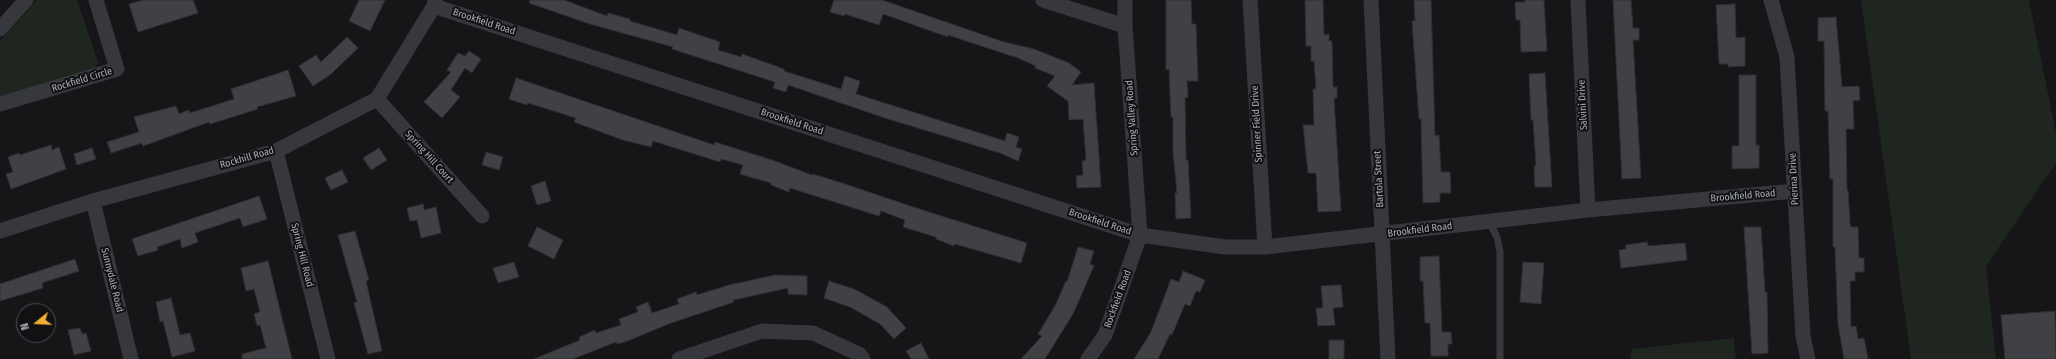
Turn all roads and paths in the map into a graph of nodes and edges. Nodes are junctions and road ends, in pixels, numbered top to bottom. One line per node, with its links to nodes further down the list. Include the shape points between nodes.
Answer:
1 (26, 0): 11 (street)
2 (96, 0): 13 (street, Rockfield Circle, via 118,69)
3 (1044, 0): 10 (street)
4 (1126, 0): 10 (street, Spring Valley Road)
5 (1250, 0): 23 (street, Spinner Field Drive)
6 (1371, 0): 21 (street, Bartola Street)
7 (1578, 0): 17 (street, Salvini Drive)
8 (1771, 0): 15 (street, Pierina Drive, via 1787,56)
9 (434, 3): 12 (street); 22 (street, Brookfield Road)
10 (1125, 26): 22 (street, Spring Valley Road)
11 (0, 29)
12 (377, 99): 14 (street, Rockhill Road); 18 (street, Spring Hill Court)
13 (0, 104)
14 (276, 151): 16 (street, Rockhill Road); 25 (street, Spring Hill Road)
15 (1795, 191): 17 (street, Brookfield Road); 31 (street, Pierina Drive, via 1803,336)
16 (93, 201): 20 (street, Rockhill Road); 24 (street, Sunnydale Road)
17 (1588, 210): 19 (street, Brookfield Road)
18 (482, 216)
19 (1489, 222): 21 (street, Brookfield Road); 30 (lane, via 1497,237 1500,252)
20 (0, 231)
21 (1382, 234): 23 (street, Brookfield Road); 29 (street, Bartola Street)
22 (1140, 235): 23 (street, Brookfield Road, via 1225,247); 28 (street, Rockfield Road, via 1105,335)
23 (1265, 247)
24 (131, 359)
25 (328, 359)
26 (679, 359): 27 (street, via 762,331 813,333 859,354)
27 (863, 359)
28 (1088, 359)
29 (1388, 359)
30 (1500, 359)
31 (1808, 359)

